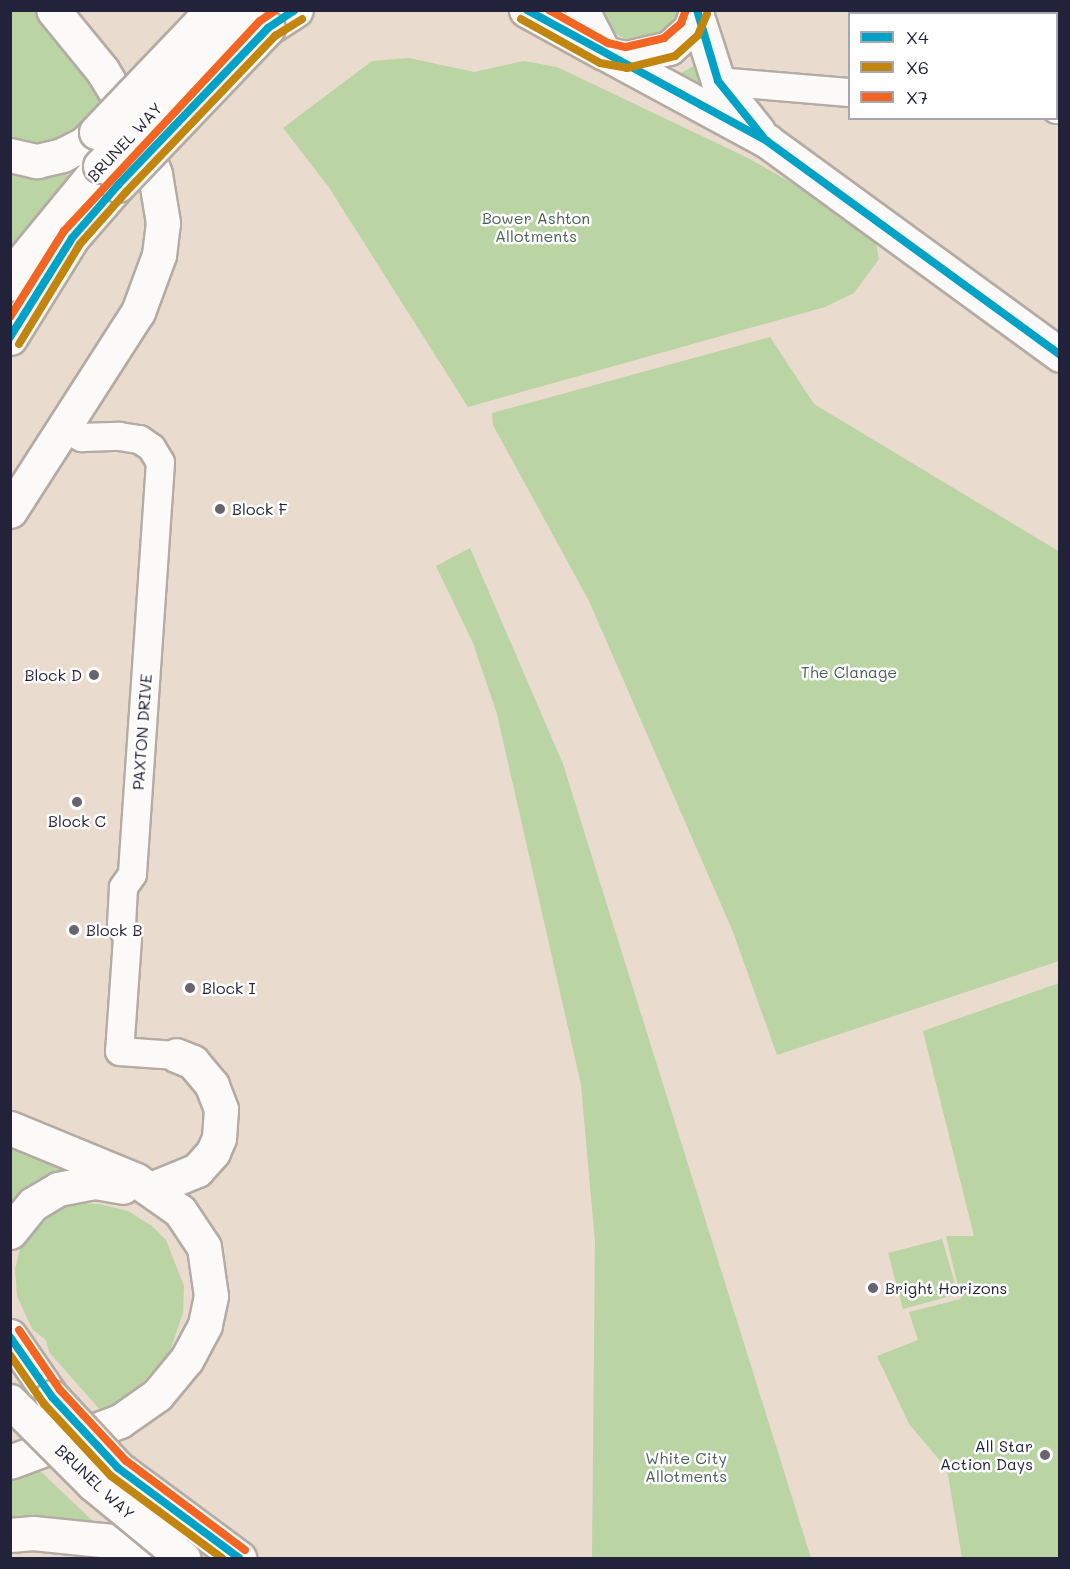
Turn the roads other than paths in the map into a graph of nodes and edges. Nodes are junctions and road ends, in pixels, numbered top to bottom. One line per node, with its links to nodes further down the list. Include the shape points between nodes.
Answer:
1 (52, 10): 17 (main road, via 102,70 139,131 155,174 163,223 159,255 138,312)
2 (212, 10): 12 (main road, bridge, via 84,144 37,161)
3 (296, 10): 7 (main road, BRUNEL WAY)
4 (526, 10): 8 (main road)
5 (582, 10): 8 (main road)
6 (697, 13): 8 (main road, via 690,29 669,48 643,57); 9 (main road)
7 (263, 16): 13 (main road, BRUNEL WAY, bridge)
8 (607, 54): 11 (main road)
9 (718, 81): 10 (street); 11 (main road)
10 (848, 92)
11 (767, 141): 16 (main road, via 908,240)
12 (10, 155)
13 (109, 176): 14 (main road, BRUNEL WAY, via 22,261); 15 (main road, BRUNEL WAY)
14 (10, 284)
15 (10, 338)
16 (1059, 355)
17 (63, 427): 18 (main road); 19 (street, PAXTON DRIVE, via 81,437 139,439 151,447 160,462 132,874 123,887 121,924 128,938 119,1051)
18 (10, 511)
19 (176, 1055): 21 (main road, via 193,1062 212,1085 221,1110 219,1138 197,1170)
20 (10, 1128): 21 (main road)
21 (151, 1189): 23 (main road, via 180,1211)
22 (10, 1232): 23 (main road, via 43,1196 67,1186 95,1182 115,1184 147,1199)
23 (204, 1247): 26 (main road, via 211,1296 205,1325 174,1379 120,1421)
24 (10, 1336): 30 (main road, BRUNEL WAY, bridge, via 52,1397 118,1468)
25 (10, 1401): 29 (main road, BRUNEL WAY, bridge, via 93,1484)
26 (10, 1461)
27 (10, 1535): 28 (main road, via 33,1533 112,1541)
28 (172, 1558)
29 (183, 1558)
30 (239, 1558)

